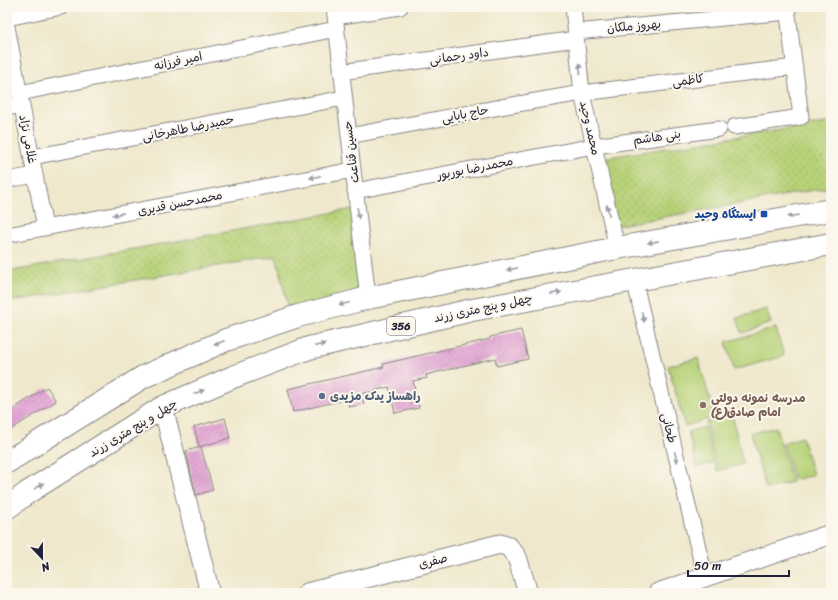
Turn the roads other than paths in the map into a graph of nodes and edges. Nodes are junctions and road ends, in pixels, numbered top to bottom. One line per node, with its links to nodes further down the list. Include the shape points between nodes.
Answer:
1 (60, 7): 5 (street)
2 (400, 7): 6 (street, امیر فرزانه)
3 (573, 7): 7 (street, محمد وحید)
4 (788, 10): 7 (street, بهروز ملکان); 9 (street)
5 (7, 18)
6 (335, 18): 10 (street, حسین قناعت); 13 (street, امیر فرزانه)
7 (576, 35): 10 (street, داود رحمانی); 11 (street, محمد وحید, one-way to 7)
8 (8, 36): 13 (street, غلامی نژاد)
9 (795, 67): 11 (street, کاظمی); 16 (street, بنی هاشم, via 801,117)
10 (341, 72): 12 (street, حسین قناعت)
11 (582, 93): 15 (street, حاج بابایی); 16 (street, محمد وحید)
12 (344, 98): 15 (street, حسین قناعت); 17 (street, حمیدرضا طاهرخانی)
13 (21, 99): 14 (street, امیر فرزانه); 17 (street, غلامی نژاد)
14 (7, 108)
15 (349, 136): 18 (street, حسین قناعت)
16 (594, 146): 21 (street, محمدرضا بوربور); 26 (street, محمد وحید, one-way to 16)
17 (32, 157): 19 (street, غلامی نژاد)
18 (353, 170): 21 (street, حسین قناعت); 23 (street, محمدحسن قدیری, one-way to 23)
19 (35, 175): 20 (street); 23 (street, غلامی نژاد)
20 (7, 180)
21 (355, 191): 28 (street, حسین قناعت, one-way to 28)
22 (831, 210): 26 (main road, one-way to 26)
23 (45, 228): 24 (street, محمدحسن قدیری)
24 (7, 235)
25 (831, 244): 27 (main road, چهل و پنج متری زرند / 356)
26 (617, 248): 28 (main road, one-way to 28)
27 (634, 279): 29 (main road, چهل و پنج متری زرند / 356, one-way to 27, via 309,348 472,310); 33 (street, طحانی, one-way to 33)
28 (368, 298): 30 (main road, one-way to 30, via 298,316 226,340 143,376)
29 (163, 407): 31 (main road, چهل و پنج متری زرند / 356, one-way to 29); 35 (street)
30 (7, 462)
31 (7, 508)
32 (831, 534): 33 (street)
33 (705, 576): 34 (street)
34 (683, 589): 38 (street)
35 (210, 593)
36 (308, 593): 37 (street, صفری, via 500,544 510,547 517,557)
37 (528, 593)
38 (658, 593)

